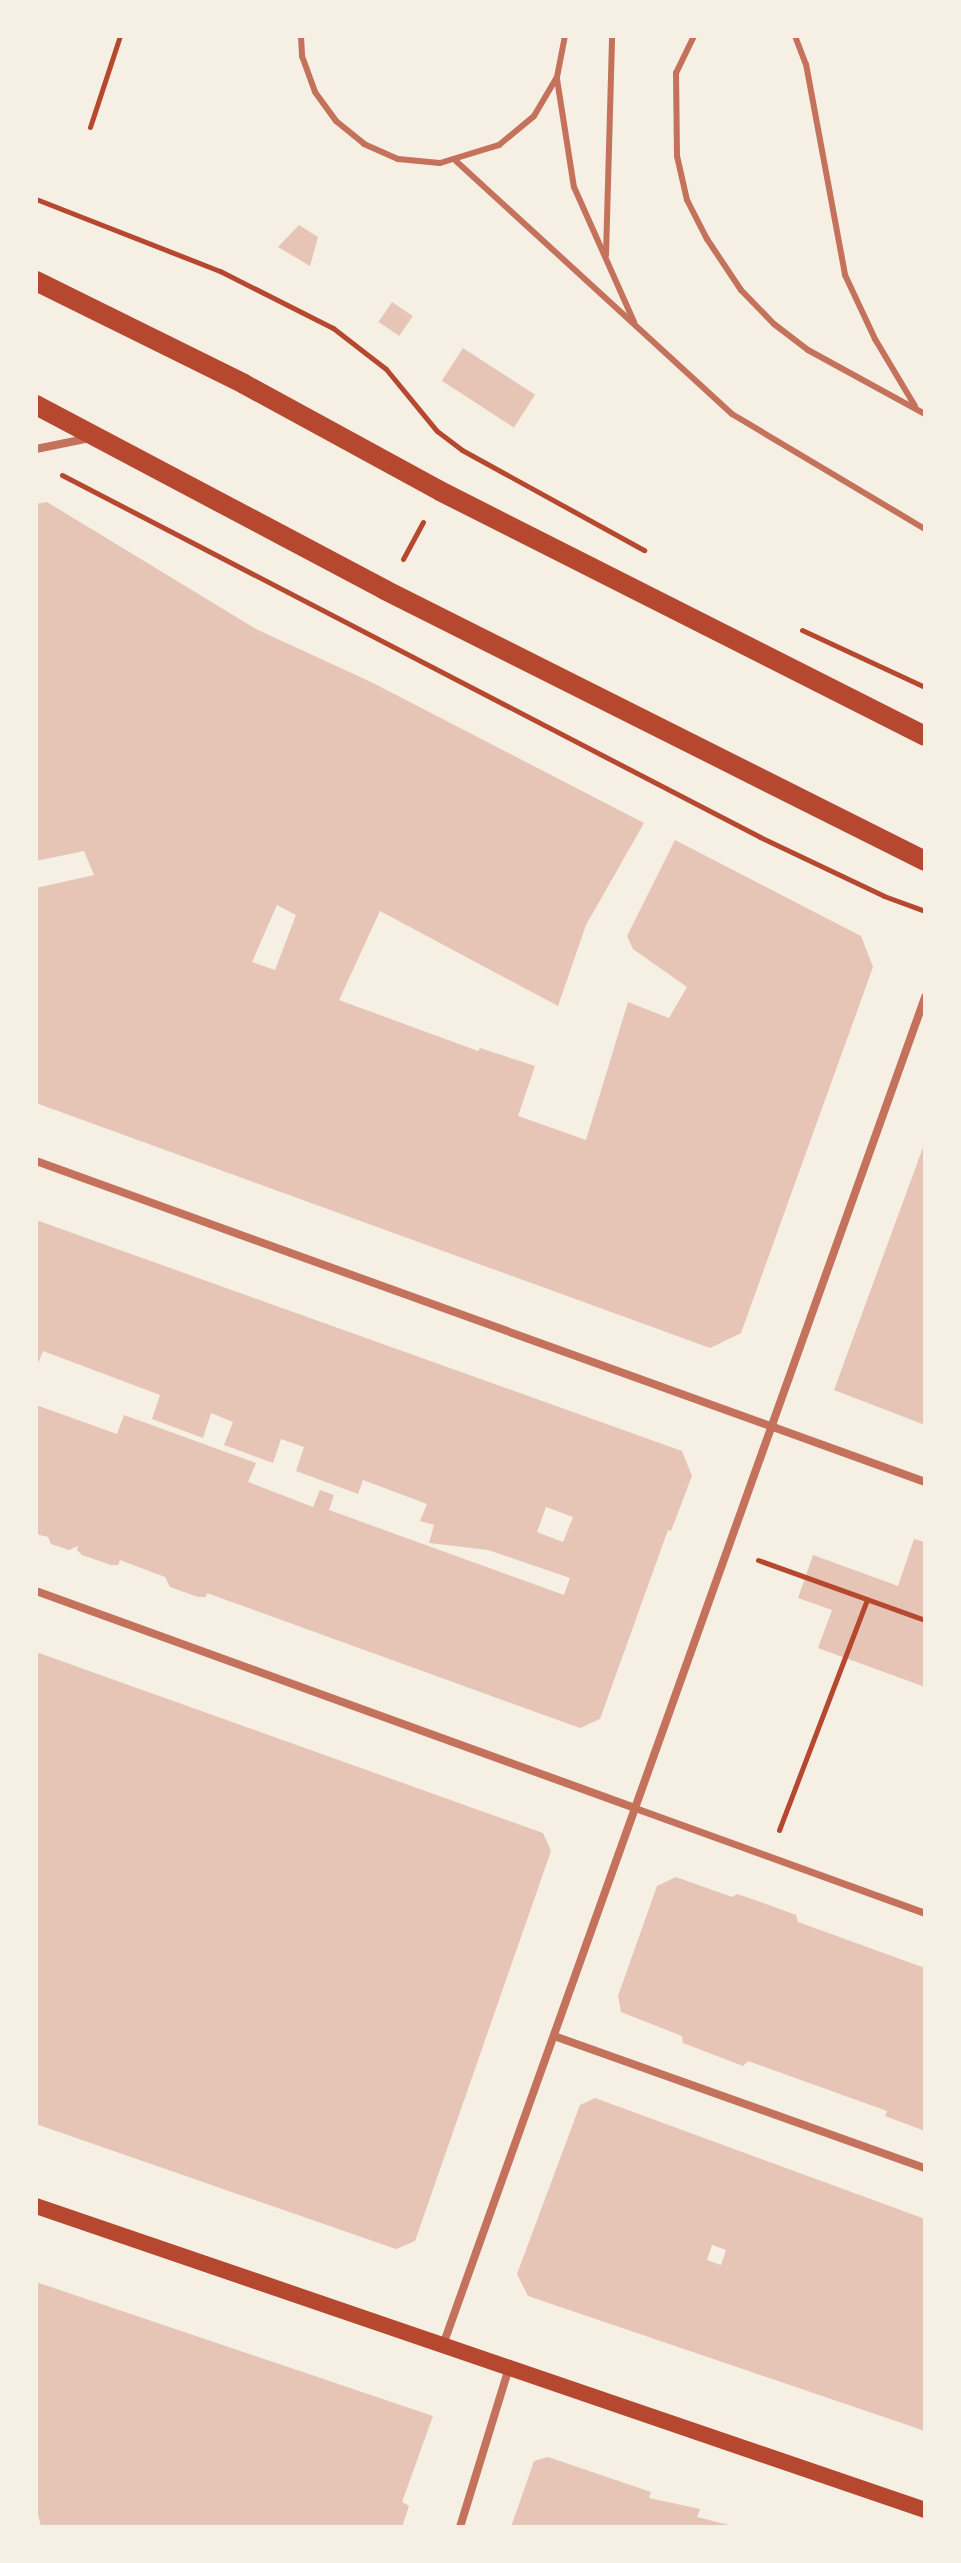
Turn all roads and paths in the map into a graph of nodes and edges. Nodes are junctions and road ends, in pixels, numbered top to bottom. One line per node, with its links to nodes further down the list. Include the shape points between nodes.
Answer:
1 (120, 36): 8 (path)
2 (301, 36): 9 (lane, via 315,92 336,121 364,144 398,159)
3 (565, 36): 7 (lane)
4 (612, 36): 11 (lane)
5 (694, 36): 15 (lane, via 676,73 677,156 687,200 707,239 741,290 774,324 808,350)
6 (795, 36): 15 (lane, via 806,64 845,275)
7 (557, 77): 9 (lane, via 534,116 499,145); 11 (lane, via 574,187)
8 (90, 127)
9 (456, 161): 13 (lane)
10 (36, 199): 19 (path, via 220,271 333,328 386,369 437,431)
11 (606, 259): 13 (lane)
12 (36, 281): 21 (main road, via 244,384)
13 (636, 325): 22 (lane, via 732,414)
14 (36, 405): 17 (main road)
15 (917, 409): 16 (lane)
16 (925, 414)
17 (95, 437): 18 (street); 24 (main road)
18 (36, 449)
19 (462, 450): 21 (path); 23 (path)
20 (50, 469): 29 (path, via 760,837)
21 (440, 491): 24 (path); 27 (main road)
22 (925, 529)
23 (652, 555)
24 (385, 590): 28 (main road)
25 (801, 629): 26 (path)
26 (925, 687)
27 (925, 736)
28 (925, 861)
29 (925, 911)
30 (925, 997): 32 (street)
31 (36, 1161): 32 (street)
32 (771, 1427): 33 (street); 38 (street)
33 (925, 1482)
34 (758, 1560): 36 (path)
35 (36, 1591): 38 (street)
36 (867, 1599): 37 (path); 39 (path)
37 (925, 1620)
38 (635, 1808): 39 (street); 41 (street)
39 (769, 1856): 40 (street)
40 (925, 1913)
41 (554, 2036): 42 (street); 44 (street)
42 (925, 2168)
43 (36, 2206): 44 (main road)
44 (443, 2345): 45 (main road)
45 (509, 2368): 46 (main road); 47 (street)
46 (925, 2510)
47 (460, 2527)

